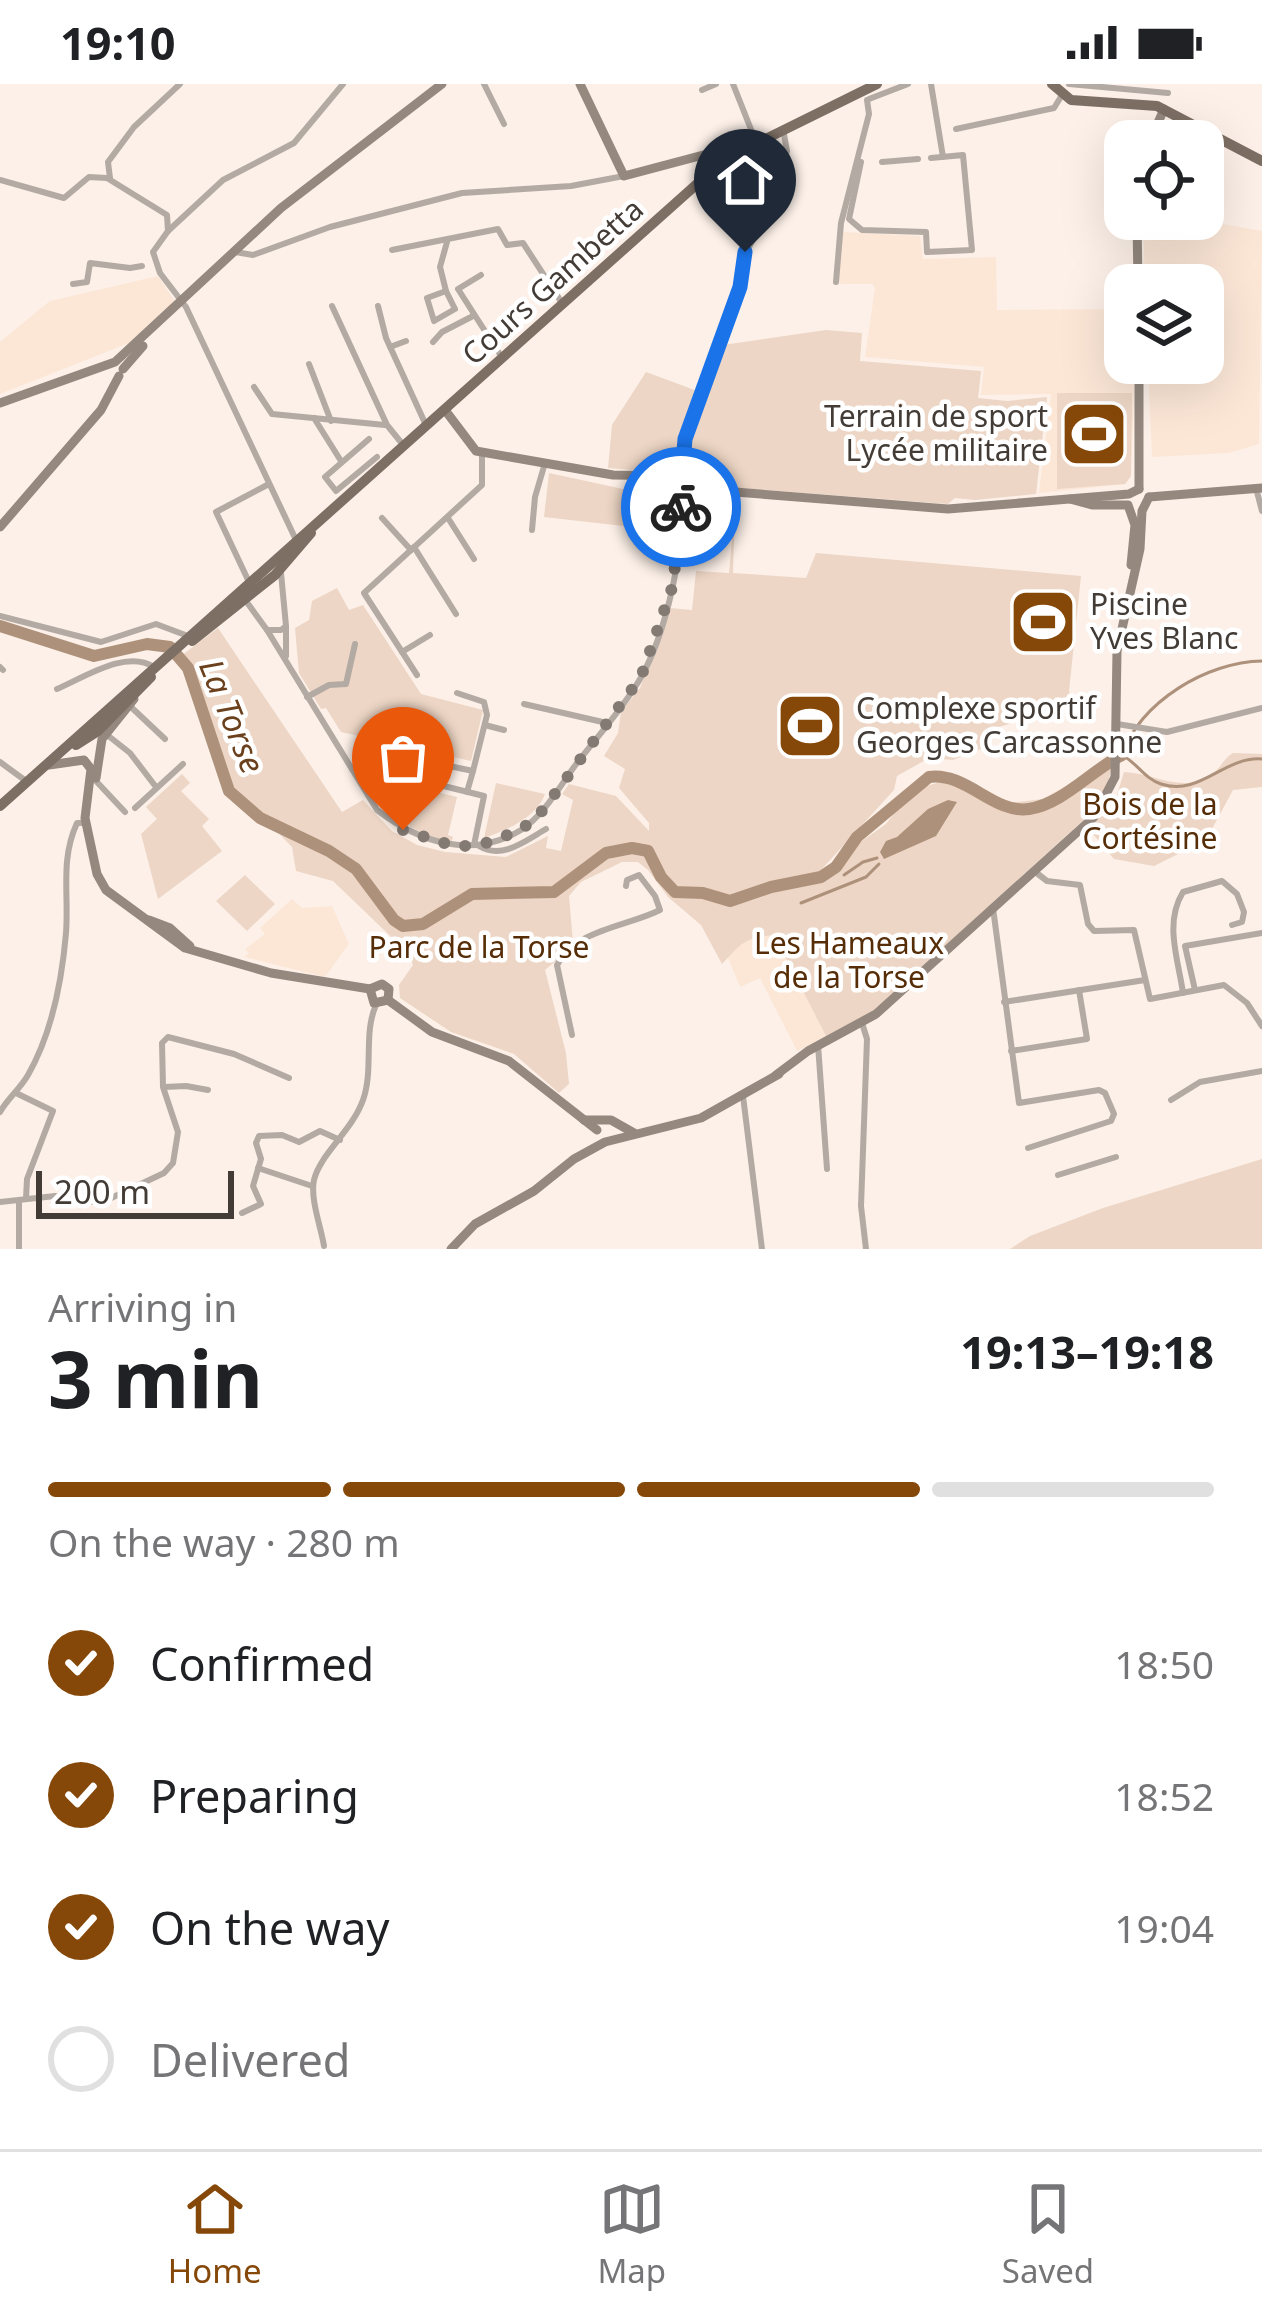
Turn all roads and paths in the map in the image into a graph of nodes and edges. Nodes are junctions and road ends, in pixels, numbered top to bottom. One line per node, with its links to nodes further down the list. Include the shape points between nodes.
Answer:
1 (180, 84): 32 (street, via 108,163)
2 (343, 84): 33 (street, via 294,143 223,180)
3 (442, 84): 36 (street)
4 (484, 84): 19 (street)
5 (580, 84): 30 (street)
6 (716, 84): 13 (street)
7 (733, 84): 22 (street)
8 (908, 84): 15 (street, Cours Gambetta)
9 (931, 84): 21 (street)
10 (1052, 84): 14 (main road)
11 (1170, 88): 12 (street); 17 (street)
12 (1150, 89): 14 (street); 16 (street)
13 (701, 90)
14 (1065, 90): 16 (main road, via 1081,101); 21 (street, via 1054,108)
15 (869, 93): 20 (main road, Cours Gambetta); 27 (street)
16 (1149, 104): 17 (main road)
17 (1164, 109): 18 (street); 26 (main road)
18 (1159, 120)
19 (504, 124)
20 (784, 129): 22 (main road, Cours Gambetta); 68 (street, via 788,147 685,439)
21 (939, 131): 23 (street)
22 (757, 142): 29 (main road, Cours Gambetta)
23 (944, 157): 24 (street); 27 (street, via 963,154 972,250 927,252 926,232 862,230 849,219)
24 (931, 158)
25 (918, 159): 28 (street)
26 (1262, 160)
27 (863, 162): 39 (street, via 841,223)
28 (882, 162)
29 (720, 164): 30 (street, via 695,157); 44 (main road, Cours Gambetta)
30 (624, 176): 36 (street, via 462,193 253,255)
31 (0, 180): 32 (street, via 64,198 89,177)
32 (111, 180): 33 (street, via 167,215)
33 (168, 231): 42 (street, via 155,263)
34 (447, 241): 35 (street); 41 (street, via 440,267); 44 (street, via 498,230 507,245 523,243)
35 (392, 250)
36 (235, 252): 42 (street)
37 (142, 266): 40 (street, via 90,263 87,282)
38 (481, 275): 46 (street, via 458,289)
39 (836, 282)
40 (74, 284)
41 (446, 291): 41 (street, via 427,298 434,321 455,309)
42 (184, 304): 52 (street); 67 (street)
43 (332, 306): 59 (street)
44 (563, 306): 50 (main road, Cours Gambetta)
45 (378, 307): 49 (street)
46 (473, 316): 48 (street); 50 (street)
47 (406, 341): 49 (street)
48 (433, 342)
49 (391, 347): 60 (street)
50 (503, 359): 56 (main road, Cours Gambetta)
51 (309, 364): 58 (street)
52 (115, 370): 55 (street); 74 (street, via 101,410)
53 (1139, 384): 70 (street)
54 (254, 387): 57 (street, via 272,414)
55 (0, 403)
56 (445, 410): 60 (main road, Cours Gambetta); 63 (street)
57 (314, 418): 58 (street); 65 (street)
58 (331, 421): 59 (street)
59 (387, 425): 62 (street)
60 (427, 426): 62 (main road, Cours Gambetta)
61 (369, 439): 65 (street)
62 (405, 446): 76 (main road, Cours Gambetta)
63 (482, 453): 66 (street); 73 (street, via 482,485)
64 (377, 458): 65 (street, via 336,491 326,477)
65 (341, 463)
66 (545, 463): 68 (street); 75 (street)
67 (269, 484): 76 (street); 80 (street, via 216,512)
68 (683, 487): 70 (street, via 948,509); 102 (street, via 666,608 641,677)
69 (1259, 488): 70 (street); 71 (street)
70 (1137, 501): 103 (street, via 1140,549 1117,651)
71 (1262, 511)
72 (382, 518): 77 (street)
73 (448, 518): 77 (street); 78 (street)
74 (0, 527)
75 (532, 530)
76 (298, 544): 79 (main road, Cours Gambetta); 80 (main road, Cours Gambetta)
77 (412, 549): 82 (street); 91 (street, via 364,593)
78 (474, 559)
79 (283, 568): 81 (main road, Cours Gambetta); 85 (street)
80 (249, 581): 84 (main road, Cours Gambetta)
81 (246, 601): 84 (main road, Cours Gambetta); 86 (street)
82 (456, 614)
83 (0, 616): 88 (street, via 101,643 156,624)
84 (215, 618): 88 (main road, Cours Gambetta); 90 (main road, Cours Gambetta)
85 (286, 626): 86 (street); 92 (street)
86 (267, 630): 92 (street)
87 (430, 635): 91 (street)
88 (188, 636): 90 (main road, Cours Gambetta)
89 (355, 644): 97 (street, via 346,684)
90 (177, 651): 93 (main road); 99 (main road)
91 (403, 652): 94 (street)
92 (288, 665): 97 (street)
93 (154, 667): 95 (street, via 127,660); 98 (main road)
94 (418, 674)
95 (57, 689)
96 (457, 693): 104 (street, via 484,702)
97 (307, 697): 114 (street)
98 (118, 699): 99 (street); 107 (main road)
99 (134, 699): 106 (street); 107 (main road); 108 (street)
100 (524, 704): 102 (street)
101 (1262, 708): 103 (street, via 1182,730)
102 (607, 723): 126 (street, via 543,810 521,830)
103 (1117, 724): 127 (street, via 1112,788 1094,817)
104 (485, 725): 105 (street); 115 (street)
105 (504, 730)
106 (106, 734): 109 (street); 119 (street)
107 (82, 736): 110 (street); 113 (main road); 118 (main road)
108 (166, 739)
109 (100, 746): 110 (street); 117 (street)
110 (84, 760): 113 (street); 124 (street, via 92,772)
111 (0, 762): 118 (street)
112 (183, 764): 119 (street)
113 (49, 765): 118 (main road)
114 (352, 769): 116 (street); 126 (street, via 377,810 403,830)
115 (473, 771): 116 (street, via 411,758); 120 (street)
116 (399, 775): 120 (street)
117 (96, 781): 123 (street); 124 (street)
118 (27, 782): 122 (main road)
119 (156, 787): 121 (street)
120 (467, 792): 126 (street, via 484,796)
121 (135, 808)
122 (0, 809)
123 (125, 812)
124 (79, 826): 133 (street, via 102,885 196,950 271,973); 148 (street, via 64,869 62,971 42,1044)
125 (546, 829): 126 (street, via 508,850)
126 (475, 845)
127 (1034, 872): 129 (street); 132 (street, via 1080,885 1094,932 1134,930)
128 (626, 886): 141 (street, via 639,875 660,910 562,954 557,965)
129 (993, 908): 138 (street); 139 (street)
130 (1232, 925): 136 (street, via 1244,912 1230,886 1183,892 1172,922)
131 (1262, 933): 135 (street, via 1185,946)
132 (1145, 980): 134 (street); 136 (street, via 1150,999)
133 (370, 989): 137 (street, via 369,998); 137 (street, via 386,986)
134 (1079, 990): 138 (street); 143 (street, via 1087,1040)
135 (1195, 990): 136 (street); 140 (street, via 1232,987)
136 (1184, 993)
137 (382, 1002): 152 (street, via 432,1032 509,1061); 153 (street, via 370,1020 363,1099)
138 (1004, 1003): 143 (street)
139 (862, 1023): 142 (street); 167 (street)
140 (1262, 1027)
141 (572, 1035)
142 (820, 1047): 149 (street); 157 (street)
143 (1011, 1051): 154 (street, via 1019,1102 1099,1090 1114,1114)
144 (1262, 1071): 150 (street, via 1200,1082)
145 (289, 1078): 146 (street, via 176,1036 162,1043)
146 (163, 1087): 147 (street); 160 (street, via 178,1132 164,1173 107,1200)
147 (208, 1090)
148 (16, 1094): 151 (street); 160 (street, via 52,1111)
149 (743, 1096): 152 (street, via 701,1118); 166 (street)
150 (1171, 1100)
151 (0, 1112)
152 (606, 1133): 165 (street)
153 (340, 1140): 156 (street, via 320,1131 298,1142 259,1136); 159 (street)
154 (1028, 1148)
155 (1116, 1156): 158 (street)
156 (258, 1168): 159 (street); 162 (street, via 253,1186 261,1204)
157 (827, 1169)
158 (1058, 1175)
159 (313, 1186): 163 (street)
160 (23, 1200): 161 (street); 164 (street)
161 (0, 1202)
162 (242, 1213)
163 (324, 1246)
164 (19, 1249)
165 (451, 1249)
166 (762, 1249)
167 (866, 1249)

